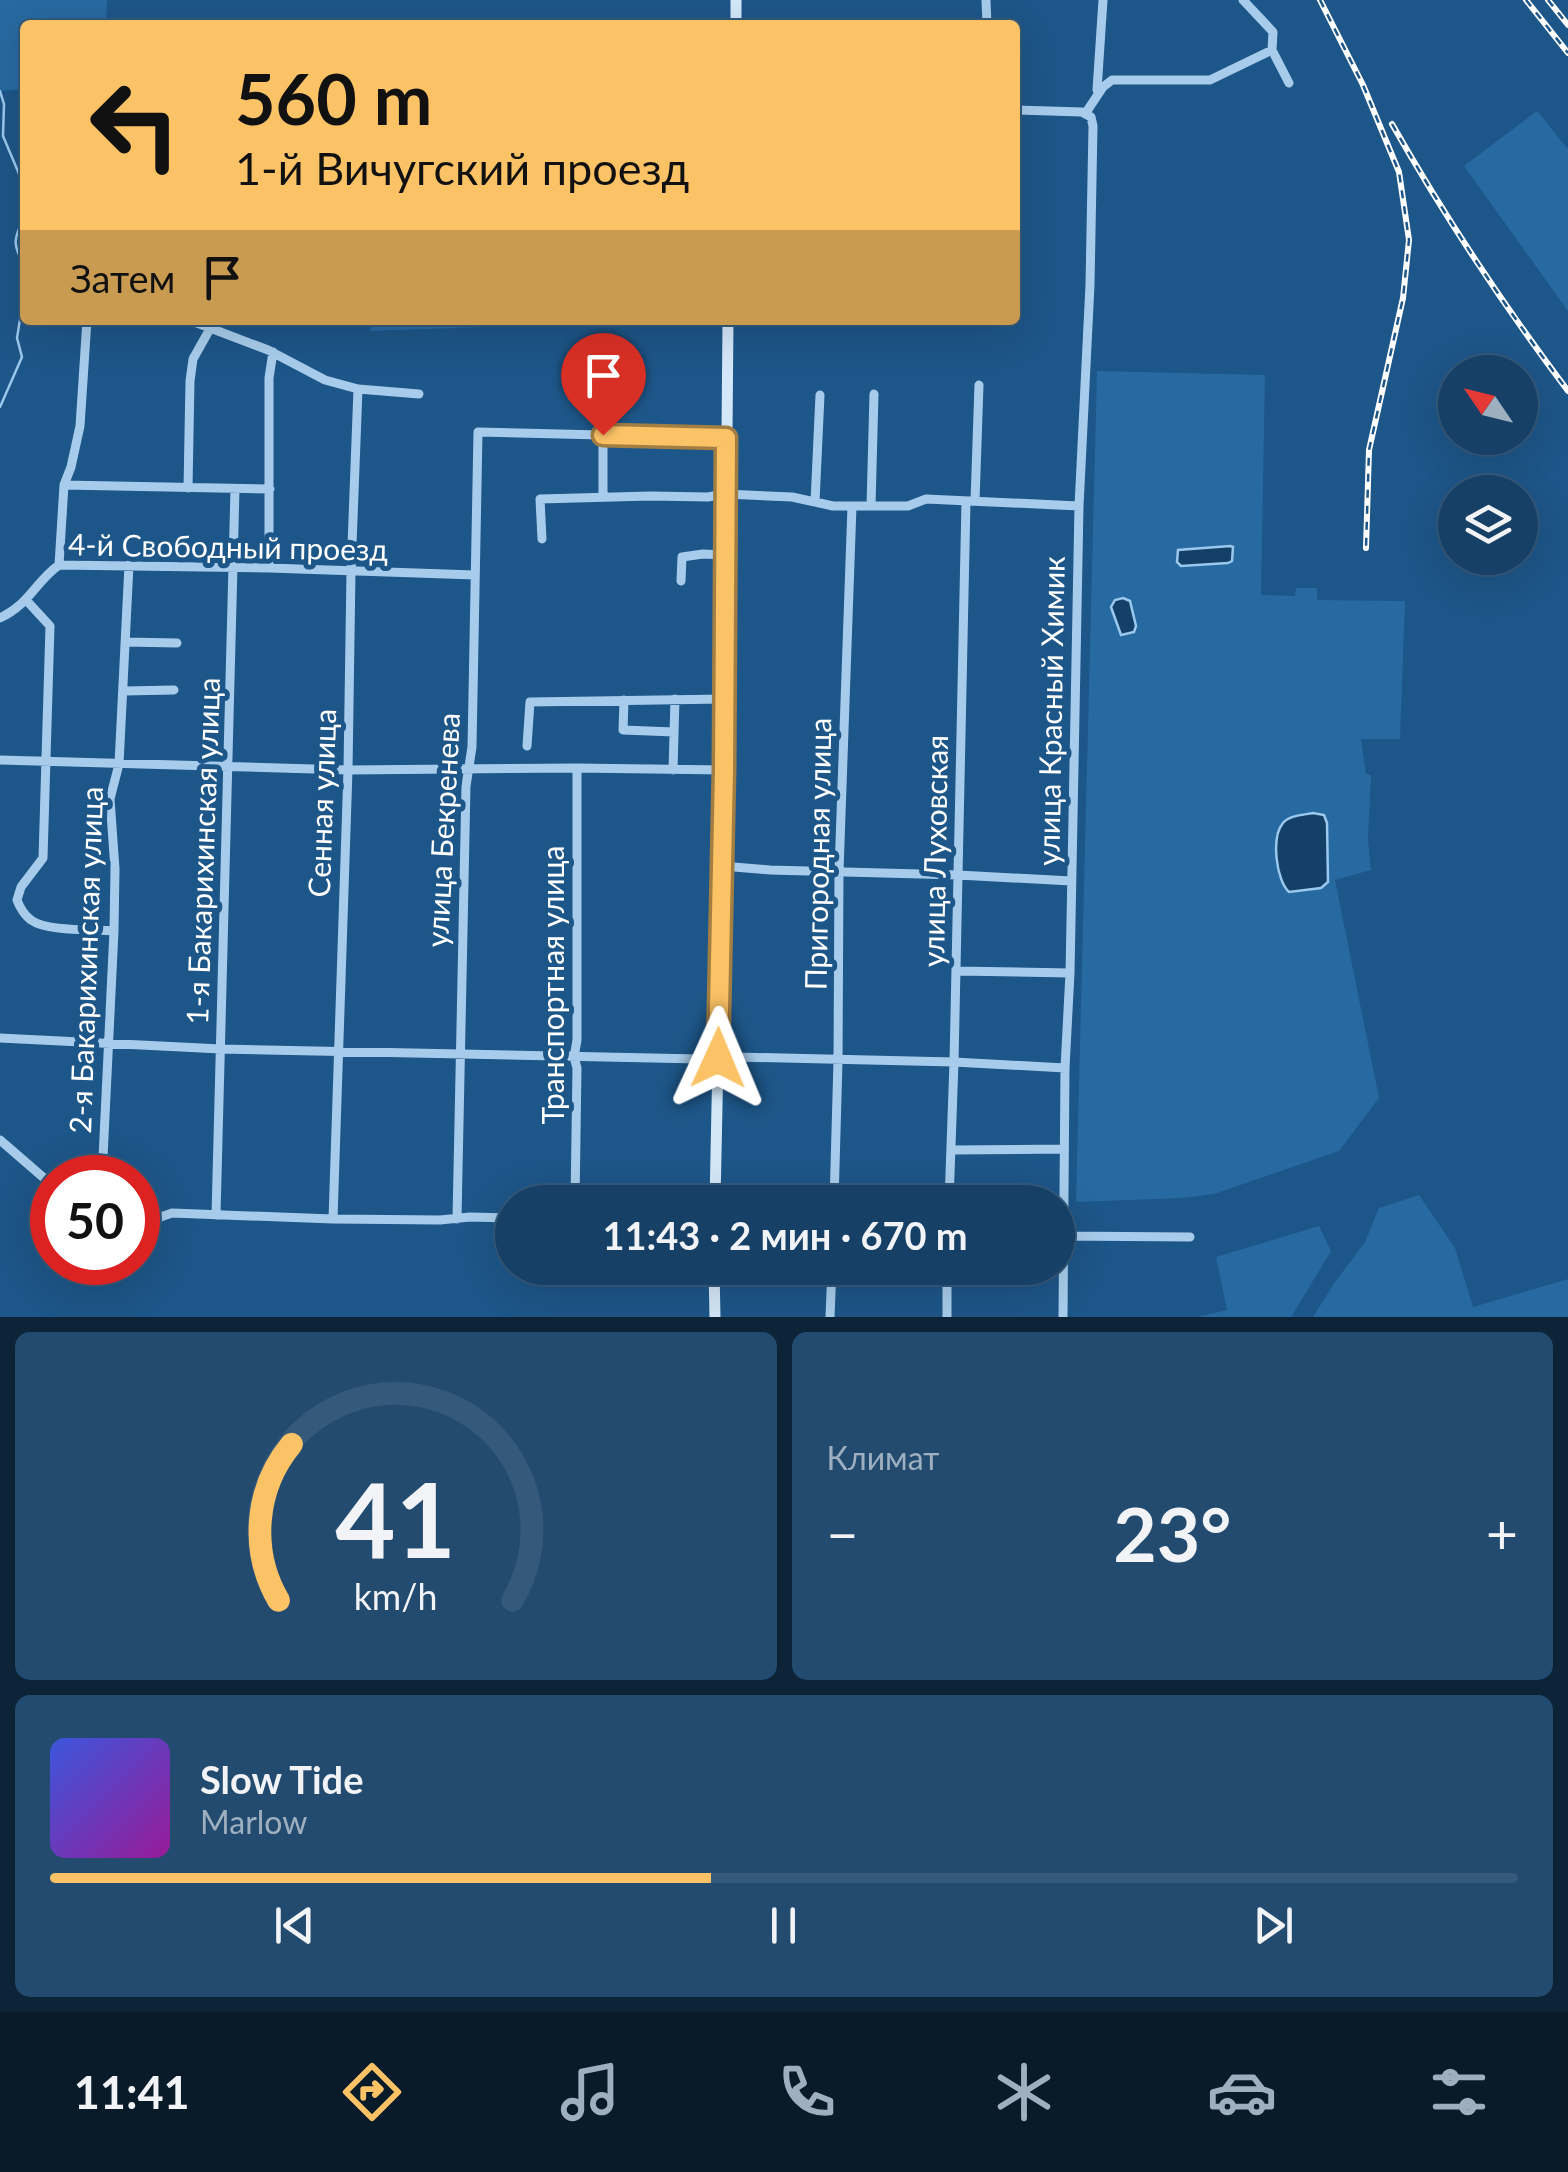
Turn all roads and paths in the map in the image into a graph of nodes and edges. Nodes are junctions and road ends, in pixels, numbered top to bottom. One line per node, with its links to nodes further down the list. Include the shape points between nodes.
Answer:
1 (1103, 0): 5 (street)
2 (1243, 0): 3 (street, via 1273,32)
3 (1272, 50): 4 (street); 7 (street, via 1203,81 1112,80)
4 (1289, 83)
5 (1097, 90)
6 (1020, 110): 7 (street)
7 (1084, 113): 30 (street, улица Красный Химик, via 1093,126)
8 (87, 325): 20 (street, via 80,426)
9 (205, 325): 11 (street)
10 (728, 325): 19 (main road)
11 (211, 327): 12 (street); 21 (street, via 190,381)
12 (273, 352): 14 (street, via 317,378); 23 (street)
13 (980, 386): 26 (street, улица Луховская)
14 (358, 389): 15 (street); 37 (street, Сенная улица)
15 (419, 394)
16 (874, 394): 29 (street)
17 (820, 395): 27 (street)
18 (603, 435): 19 (street); 25 (street); 38 (street, улица Бекренева, via 478,432)
19 (726, 438): 24 (main road)
20 (64, 485): 21 (street); 33 (street)
21 (188, 488): 22 (street)
22 (236, 489): 23 (street); 35 (street, 1-я Бакарихинская улица)
23 (270, 489): 36 (street)
24 (725, 494): 25 (street); 27 (street); 32 (main road)
25 (604, 496): 31 (street, via 540,499)
26 (970, 501): 29 (street); 30 (street); 62 (street, улица Луховская)
27 (815, 502): 28 (street)
28 (852, 506): 29 (street); 61 (street, Пригородная улица)
29 (870, 506)
30 (1079, 506): 63 (street, улица Красный Химик)
31 (542, 540)
32 (724, 556): 39 (street, via 682,556); 46 (main road)
33 (59, 565): 34 (street, 4-й Свободный проезд); 40 (street, 4-й Свободный проезд)
34 (129, 566): 35 (street, 4-й Свободный проезд); 42 (street, 2-я Бакарихинская улица)
35 (234, 568): 36 (street, 4-й Свободный проезд); 54 (street, 1-я Бакарихинская улица)
36 (269, 568): 37 (street, 4-й Свободный проезд)
37 (351, 571): 38 (street, 4-й Свободный проезд); 57 (street, Сенная улица)
38 (475, 575): 56 (street, улица Бекренева)
39 (682, 581)
40 (27, 601): 41 (street, 4-й Свободный проезд); 52 (street, via 50,626)
41 (0, 618)
42 (126, 642): 43 (street); 45 (street, 2-я Бакарихинская улица)
43 (177, 642)
44 (174, 690): 45 (street)
45 (124, 691): 53 (street, 2-я Бакарихинская улица)
46 (724, 699): 48 (street); 59 (main road)
47 (624, 700): 48 (street); 49 (street, via 623,730); 50 (street, via 530,702)
48 (675, 700): 49 (street)
49 (674, 732): 58 (street)
50 (528, 746)
51 (0, 760): 52 (street)
52 (46, 762): 53 (street); 64 (street, via 43,858 18,893 19,906 34,923)
53 (118, 764): 54 (street); 64 (street, 2-я Бакарихинская улица, via 110,799)
54 (230, 768): 57 (street); 69 (street, 1-я Бакарихинская улица)
55 (577, 768): 56 (street); 58 (street); 72 (street, Транспортная улица)
56 (469, 769): 57 (street); 71 (street, улица Бекренева)
57 (348, 770): 70 (street, Сенная улица)
58 (674, 770): 59 (street)
59 (724, 770): 60 (main road)
60 (722, 866): 61 (street); 73 (main road)
61 (839, 871): 62 (street); 74 (street, Пригородная улица)
62 (958, 874): 63 (street); 65 (street, улица Луховская)
63 (1072, 880): 66 (street, улица Красный Химик)
64 (114, 931): 68 (street, 2-я Бакарихинская улица)
65 (956, 972): 66 (street); 75 (street, улица Луховская)
66 (1070, 972): 76 (street, улица Красный Химик)
67 (0, 1038): 68 (street)
68 (109, 1042): 69 (street); 80 (street, 2-я Бакарихинская улица)
69 (221, 1048): 70 (street); 87 (street, 1-я Бакарихинская улица)
70 (338, 1052): 71 (street); 90 (street, Сенная улица)
71 (459, 1053): 72 (street); 91 (street, улица Бекренева)
72 (574, 1057): 73 (street); 82 (street, Транспортная улица)
73 (718, 1058): 74 (street); 83 (main road)
74 (838, 1061): 75 (street); 84 (street, Пригородная улица)
75 (954, 1062): 76 (street); 79 (street, улица Луховская)
76 (1064, 1068): 78 (street, улица Красный Химик)
77 (0, 1140): 81 (street)
78 (1064, 1149): 79 (street); 86 (street, улица Красный Химик)
79 (952, 1150): 85 (street, улица Луховская)
80 (103, 1155)
81 (30, 1166)
82 (576, 1185)
83 (715, 1185)
84 (834, 1185)
85 (950, 1185)
86 (1062, 1185)
87 (216, 1215): 88 (street); 90 (street)
88 (160, 1216)
89 (495, 1218): 91 (street)
90 (333, 1219): 91 (street)
91 (456, 1220)
92 (1075, 1236): 93 (street)
93 (1190, 1238)
94 (714, 1285): 98 (main road)
95 (831, 1285): 99 (street)
96 (947, 1285): 100 (street)
97 (1062, 1285): 101 (street, улица Красный Химик)
98 (715, 1317)
99 (830, 1317)
100 (947, 1317)
101 (1063, 1317)

